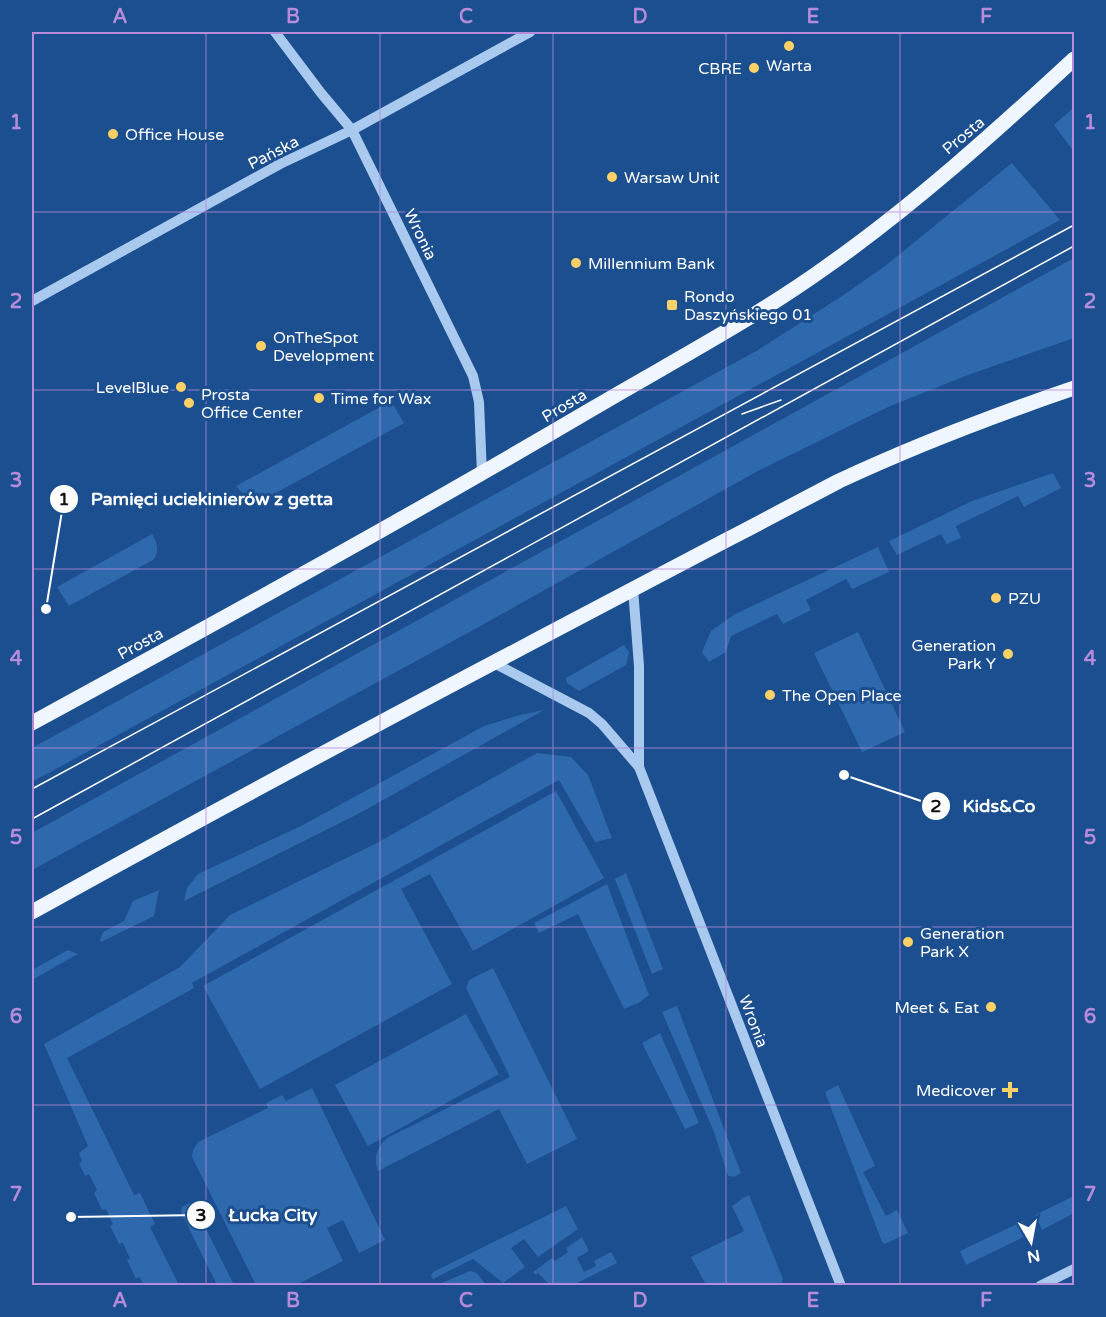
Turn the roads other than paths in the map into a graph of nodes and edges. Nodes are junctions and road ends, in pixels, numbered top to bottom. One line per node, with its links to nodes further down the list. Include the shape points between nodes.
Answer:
1 (275, 32): 4 (street, Wronia)
2 (530, 32): 4 (street, Pańska)
3 (1074, 59): 7 (main road, Prosta, via 901,212 827,267)
4 (352, 130): 5 (street, Pańska, via 280,164); 7 (street, Wronia, via 473,376)
5 (32, 301)
6 (1074, 388): 8 (main road, via 839,480)
7 (482, 474): 10 (main road, Prosta)
8 (633, 589): 9 (main road); 11 (street, Wronia, via 639,666)
9 (492, 662): 11 (street, Wronia, via 589,713); 12 (main road)
10 (32, 723)
11 (639, 767): 14 (street, Wronia)
12 (32, 912)
13 (1074, 1269): 15 (street)
14 (841, 1286)
15 (1040, 1286)

